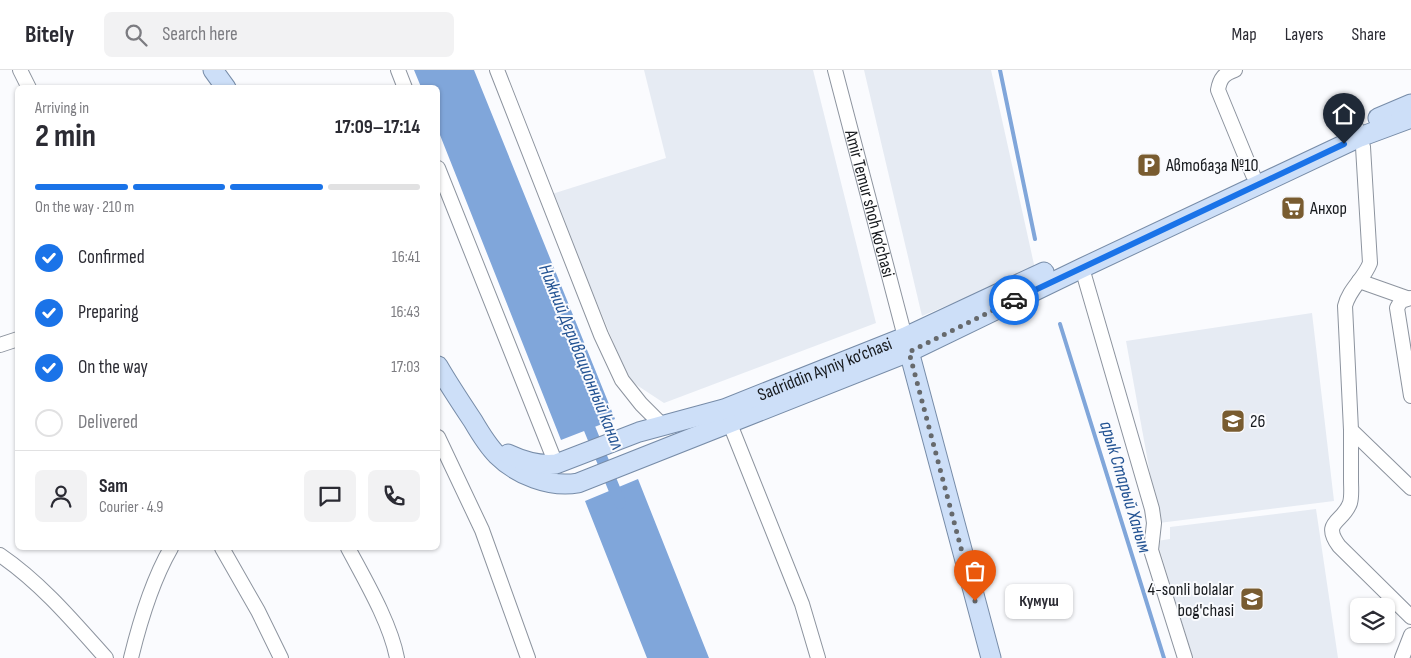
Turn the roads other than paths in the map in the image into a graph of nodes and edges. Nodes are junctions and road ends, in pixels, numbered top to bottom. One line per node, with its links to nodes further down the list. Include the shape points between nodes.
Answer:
1 (20, 70): 7 (street)
2 (213, 70): 8 (main road)
3 (398, 70): 9 (street)
4 (497, 70): 24 (street, via 601,335 622,380)
5 (835, 70): 19 (street, Amir Temur shoh ko‘chasi)
6 (1235, 70): 14 (street, via 1219,81 1218,90)
7 (28, 85)
8 (224, 85)
9 (404, 85)
10 (1411, 104): 12 (main road, Sadriddin Ayniy ko‘chasi)
11 (1411, 118): 12 (main road, Sadriddin Ayniy ko‘chasi)
12 (1358, 132): 14 (main road, Sadriddin Ayniy ko‘chasi); 15 (main road, Sadriddin Ayniy ko‘chasi); 16 (street, via 1363,147 1370,263)
13 (440, 173): 28 (street)
14 (1253, 174): 19 (main road, Sadriddin Ayniy ko‘chasi)
15 (1082, 268): 19 (main road, Sadriddin Ayniy ko‘chasi); 43 (street, via 1152,509 1151,550)
16 (1360, 281): 17 (street); 26 (street, via 1347,296 1345,306)
17 (1409, 298): 22 (street, via 1401,301 1397,308)
18 (15, 340): 20 (street)
19 (907, 344): 23 (main road, Sadriddin Ayniy ko‘chasi); 24 (main road, Sadriddin Ayniy ko‘chasi, via 724,409); 42 (main road, Amir Temur shoh ko‘chasi)
20 (0, 345)
21 (440, 369): 25 (main road, Sadriddin Ayniy ko‘chasi)
22 (1411, 396)
23 (730, 424): 25 (main road, Sadriddin Ayniy ko‘chasi, via 578,483 559,484 523,473 498,456); 41 (street, via 802,604)
24 (662, 425): 28 (main road, Sadriddin Ayniy ko‘chasi)
25 (479, 430): 28 (main road, Sadriddin Ayniy ko‘chasi, via 505,453 534,463 549,465)
26 (1351, 430): 29 (street); 34 (street, via 1351,499 1333,525 1332,537)
27 (440, 441): 40 (street, via 482,530)
28 (562, 462)
29 (1411, 488)
30 (171, 550): 37 (street, via 149,599)
31 (223, 550): 38 (street)
32 (349, 550): 39 (street, via 376,602)
33 (0, 555): 36 (street, via 51,597)
34 (1411, 618)
35 (1411, 634): 44 (street)
36 (106, 658)
37 (131, 658)
38 (281, 658)
39 (397, 658)
40 (528, 658)
41 (818, 658)
42 (991, 658)
43 (1185, 658)
44 (1402, 658)

